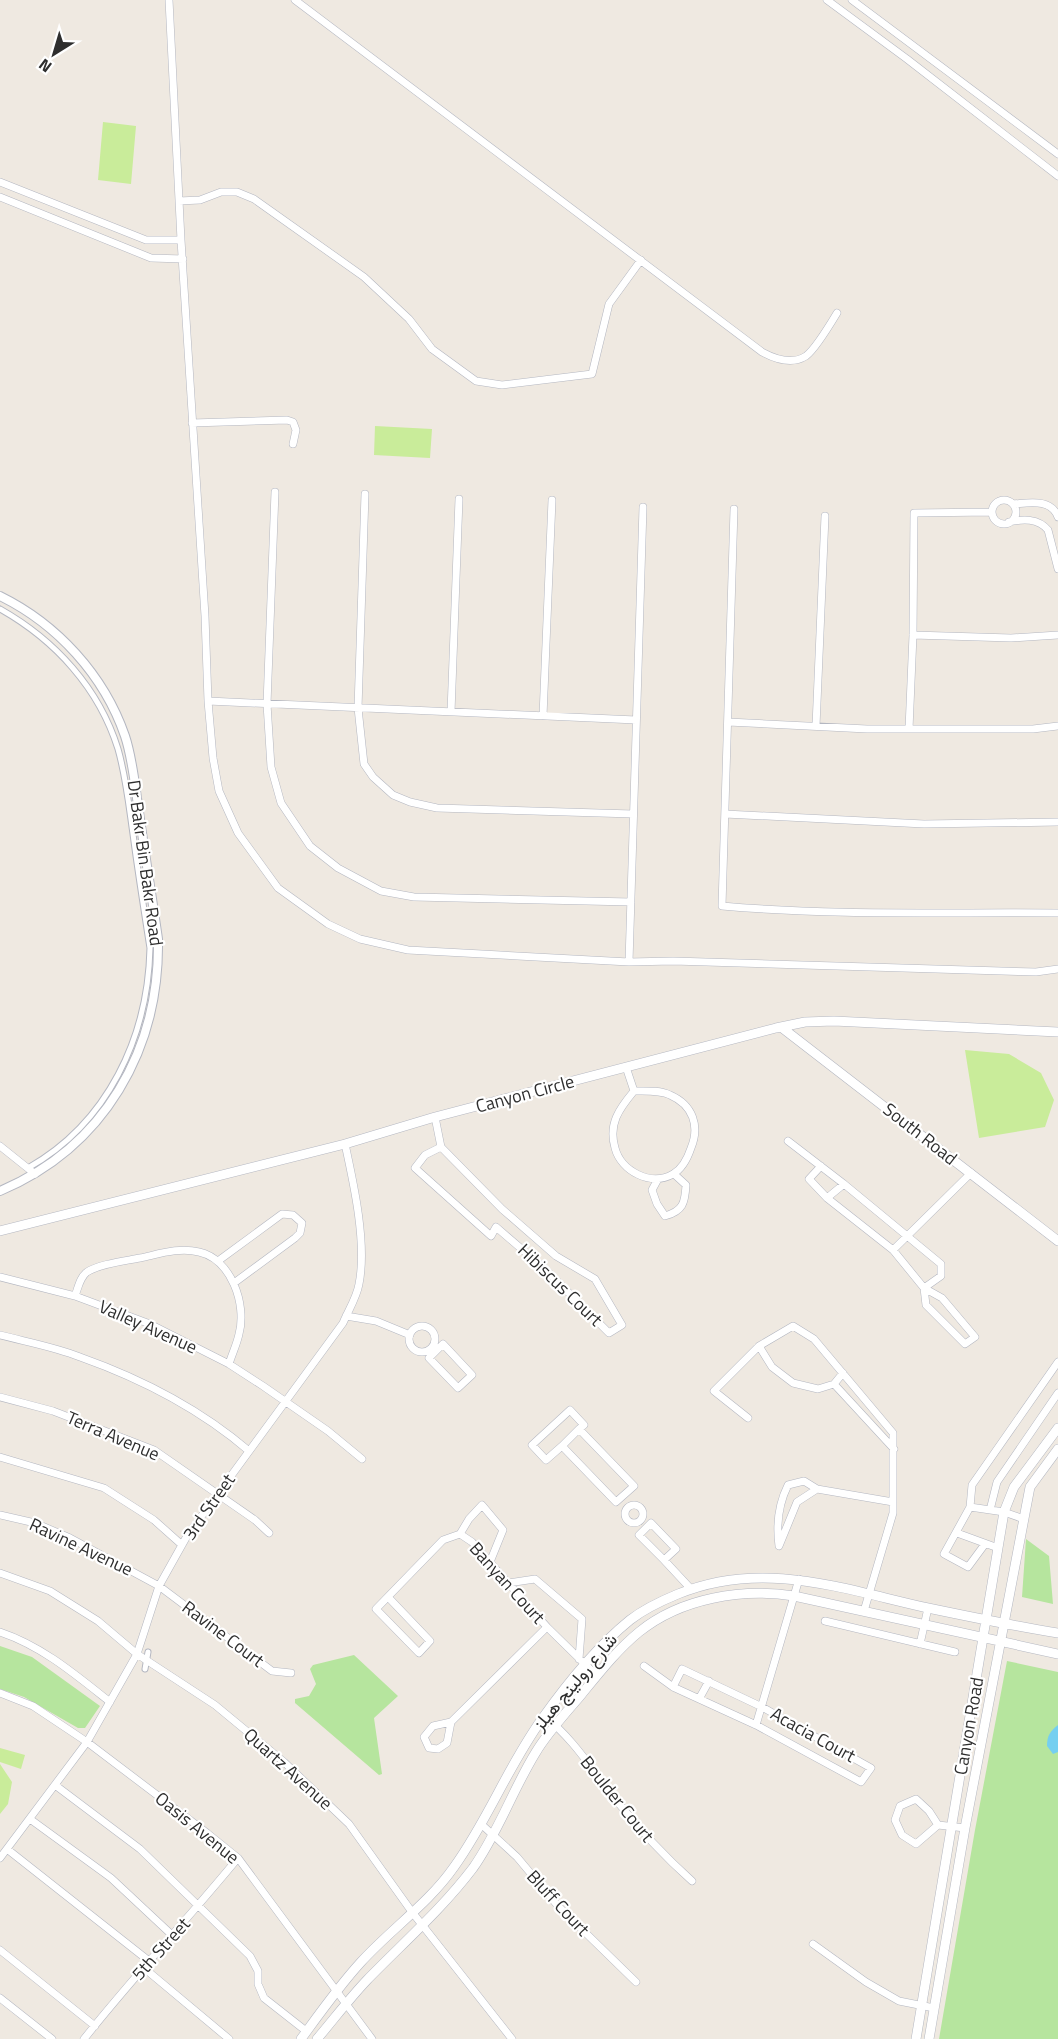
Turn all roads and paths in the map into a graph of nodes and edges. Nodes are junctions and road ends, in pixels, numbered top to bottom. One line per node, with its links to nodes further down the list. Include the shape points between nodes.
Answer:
1 (169, 0): 9 (street)
2 (295, 0): 12 (street)
3 (827, 0): 6 (street)
4 (852, 0): 5 (street)
5 (1058, 154)
6 (1058, 176)
7 (0, 182): 10 (street, via 146,240)
8 (0, 197): 11 (street, via 151,258)
9 (180, 201): 10 (street); 12 (street, via 200,200 221,192 254,198 364,277 408,319 432,349 454,366 476,381 502,385 592,374 609,304)
10 (181, 240): 11 (street)
11 (183, 259): 14 (street)
12 (641, 260): 13 (street, via 775,359 807,356)
13 (837, 314)
14 (192, 423): 15 (street, via 286,420 296,430); 32 (street)
15 (293, 444)
16 (274, 492): 33 (street)
17 (365, 494): 34 (street)
18 (459, 499): 35 (street)
19 (552, 500): 36 (street)
20 (1013, 504): 23 (street, via 1003,499 992,507); 25 (street, via 1039,502 1048,505); 26 (street, via 1016,513)
21 (643, 507): 37 (street)
22 (734, 509): 38 (street)
23 (992, 512): 26 (street, via 996,521); 30 (street, via 914,513)
24 (825, 516): 39 (street)
25 (1058, 518)
26 (1009, 522): 27 (street, via 1022,519 1045,526)
27 (1058, 569)
28 (0, 596): 59 (street, Dr Bakr Bin Bakr Road, via 45,624 81,658 118,718 130,756 158,939 155,993 129,1074 99,1119 60,1156)
29 (0, 609): 59 (street, via 33,630 63,657 94,696 112,733 124,776 150,948 141,1015 120,1073 92,1115)
30 (913, 635): 31 (street); 41 (street)
31 (1058, 635)
32 (208, 701): 33 (street); 47 (street, via 219,791 238,833 278,888 328,924 360,939 408,950)
33 (267, 704): 34 (street); 45 (street, via 270,767 281,803 310,846 338,868 381,891 414,897)
34 (358, 708): 35 (street); 42 (street, via 364,764 393,795 410,802 437,808)
35 (451, 712): 36 (street)
36 (543, 716): 37 (street)
37 (636, 720): 42 (street)
38 (728, 722): 39 (street); 43 (street)
39 (816, 726): 41 (street)
40 (1058, 726): 41 (street)
41 (909, 729)
42 (633, 814): 45 (street)
43 (725, 814): 44 (street, via 924,824); 46 (street, via 722,906 868,913)
44 (1058, 822)
45 (631, 902): 47 (street)
46 (1058, 913)
47 (628, 962): 48 (street, via 1036,972)
48 (1058, 969)
49 (781, 1027): 50 (main road, Canyon Circle, via 834,1021); 51 (main road, Canyon Circle); 60 (main road, South Road)
50 (1058, 1032)
51 (626, 1067): 52 (street); 53 (main road, Canyon Circle)
52 (634, 1091): 61 (street, via 670,1094 684,1104 695,1122 687,1159); 62 (street, via 621,1106 611,1132 616,1152)
53 (435, 1118): 55 (main road, Canyon Circle); 57 (street)
54 (788, 1141): 58 (street)
55 (345, 1144): 68 (main road, Canyon Circle); 77 (street, 3rd Street, via 362,1249 359,1286)
56 (0, 1146): 59 (street)
57 (441, 1147): 57 (street, Hibiscus Court, via 425,1155 415,1168 491,1236 496,1227 609,1333 622,1324 595,1279 556,1256 502,1209)
58 (821, 1166): 64 (street); 67 (street, via 809,1179)
59 (31, 1171): 66 (street, Dr Bakr Bin Bakr Road)
60 (971, 1173): 69 (street); 70 (main road, South Road)
61 (674, 1174): 63 (street); 65 (street, via 686,1185 685,1201 676,1213 665,1216)
62 (640, 1177): 63 (street); 65 (street)
63 (658, 1179): 65 (street)
64 (844, 1184): 67 (street); 69 (street)
65 (652, 1190)
66 (0, 1191)
67 (827, 1198): 71 (street)
68 (0, 1231)
69 (908, 1235): 71 (street); 75 (street, via 941,1264 942,1276)
70 (1058, 1241)
71 (893, 1250): 75 (street)
72 (218, 1261): 74 (street); 74 (street, via 282,1214 293,1215 302,1223 295,1238); 76 (street, via 200,1252 180,1250 105,1266 86,1272)
73 (0, 1277): 76 (street, Valley Avenue)
74 (234, 1283): 83 (street, via 241,1313 240,1333)
75 (924, 1288): 75 (street, via 926,1305 965,1344 975,1336 942,1298)
76 (75, 1296): 83 (street, Valley Avenue, via 150,1324)
77 (346, 1317): 79 (street, via 376,1321); 88 (street, 3rd Street)
78 (0, 1335): 95 (street, via 79,1356 134,1378 190,1407)
79 (410, 1335): 81 (street, via 416,1350); 81 (street, via 419,1326 428,1327 435,1336)
80 (759, 1346): 84 (street, via 793,1326 814,1339); 85 (street, via 772,1367 793,1383 818,1389); 89 (street, via 714,1391)
81 (433, 1350): 81 (street, via 443,1344 472,1375 458,1388 429,1358)
82 (1058, 1362): 103 (street, via 972,1485)
83 (229, 1364): 88 (street, Valley Avenue)
84 (843, 1373): 85 (street); 93 (street, via 893,1432)
85 (834, 1384): 93 (street)
86 (1058, 1393): 104 (street, via 997,1482)
87 (0, 1397): 99 (street, Terra Avenue, via 53,1412 154,1450)
88 (285, 1402): 95 (street, 3rd Street); 97 (street, Valley Avenue)
89 (748, 1418)
90 (1058, 1428): 105 (main road, Canyon Road, via 1014,1487)
91 (579, 1429): 92 (street); 92 (street, via 584,1425 570,1410 532,1445 546,1460); 100 (street, via 634,1486)
92 (562, 1446): 100 (street, via 616,1502)
93 (894, 1449): 101 (street)
94 (1058, 1449): 107 (main road, Canyon Road, via 1030,1487)
95 (249, 1451): 99 (street, 3rd Street)
96 (0, 1457): 114 (street, via 104,1488 154,1520)
97 (362, 1459)
98 (817, 1489): 98 (street, via 804,1481 788,1485 781,1500 777,1529 780,1546 797,1502); 101 (street)
99 (217, 1494): 110 (street, Terra Avenue); 114 (street, 3rd Street)
100 (621, 1497): 102 (street)
101 (893, 1502): 123 (street)
102 (629, 1506): 108 (street, via 638,1505 642,1510); 108 (street, via 626,1519 634,1524)
103 (970, 1507): 104 (street); 111 (street)
104 (990, 1510): 105 (street)
105 (1004, 1512): 107 (street); 115 (main road, Canyon Road)
106 (0, 1515): 121 (street, Ravine Avenue, via 53,1530)
107 (1024, 1519): 131 (main road, Canyon Road)
108 (640, 1522): 109 (street)
109 (645, 1530): 116 (street, via 639,1535); 116 (street, via 651,1523 676,1549)
110 (269, 1533)
111 (957, 1533): 113 (street); 113 (street, via 944,1554 968,1567)
112 (460, 1534): 117 (street, Banyan Court); 117 (street, via 482,1505 503,1530); 125 (street, Banyan Court, via 443,1540)
113 (985, 1544): 115 (street)
114 (182, 1545): 121 (street, 3rd Street)
115 (998, 1548): 128 (main road, Canyon Road)
116 (664, 1560): 122 (street)
117 (490, 1562): 120 (street, Banyan Court)
118 (0, 1573): 140 (street, Quartz Avenue, via 50,1591 98,1621)
119 (799, 1579): 122 (main road, شارع رولينج هيلز, via 742,1577); 123 (main road, شارع رولينج هيلز); 124 (street, Acacia Court)
120 (508, 1583): 132 (street, Banyan Court); 143 (street, via 536,1579 582,1619)
121 (159, 1586): 140 (street, 3rd Street); 146 (street, Ravine Court, via 272,1671)
122 (691, 1589): 143 (main road, شارع رولينج هيلز, via 631,1619)
123 (868, 1594): 126 (main road, شارع رولينج هيلز); 127 (street)
124 (794, 1596): 127 (main road, شارع رولينج هيلز); 147 (main road, شارع رولينج هيلز, via 746,1593 695,1603 640,1631); 153 (street, Acacia Court)
125 (388, 1597): 125 (street, via 376,1609 418,1653 430,1641)
126 (928, 1608): 128 (main road, شارع رولينج هيلز); 130 (street)
127 (864, 1611): 130 (main road, شارع رولينج هيلز)
128 (987, 1620): 131 (main road, شارع رولينج هيلز); 135 (main road, Canyon Road)
129 (825, 1622): 137 (street)
130 (923, 1624): 135 (main road, شارع رولينج هيلز); 137 (street)
131 (1004, 1624): 134 (main road, شارع رولينج هيلز); 136 (main road, Canyon Road)
132 (547, 1627): 143 (street, Banyan Court); 155 (street)
133 (0, 1632): 152 (street, via 56,1660)
134 (1058, 1633)
135 (985, 1637): 136 (main road, شارع رولينج هيلز); 163 (main road, Canyon Road)
136 (1001, 1641): 141 (main road, شارع رولينج هيلز); 164 (main road, Canyon Road)
137 (920, 1644): 139 (street)
138 (148, 1652): 142 (street)
139 (955, 1652)
140 (138, 1654): 142 (street, Quartz Avenue); 152 (street, 3rd Street)
141 (1058, 1654)
142 (147, 1660): 145 (street); 171 (street, Quartz Avenue, via 214,1706 284,1762 349,1824)
143 (582, 1663): 147 (street, Banyan Court); 154 (main road, شارع رولينج هيلز)
144 (644, 1666): 149 (street, Acacia Court)
145 (145, 1669)
146 (291, 1673)
147 (597, 1676): 156 (main road, شارع رولينج هيلز)
148 (709, 1681): 149 (street, Acacia Court, via 682,1669); 151 (street); 153 (street, Acacia Court)
149 (673, 1687): 151 (street, Acacia Court)
150 (0, 1693): 158 (street, Oasis Avenue, via 33,1706)
151 (699, 1699): 157 (street, Acacia Court)
152 (110, 1702): 158 (street, 3rd Street)
153 (762, 1707): 157 (street, Acacia Court); 157 (street, Acacia Court, via 871,1768 861,1782)
154 (544, 1716): 156 (street, Boulder Court); 161 (main road, شارع رولينج هيلز, via 508,1771)
155 (451, 1722): 155 (street, via 433,1726 424,1737 429,1748 438,1749 447,1743)
156 (556, 1725): 165 (main road, شارع رولينج هيلز, via 531,1760); 169 (street, Boulder Court, via 642,1832)
157 (756, 1725)
158 (87, 1742): 159 (street, 3rd Street); 168 (street, Oasis Avenue)
159 (55, 1785): 160 (street, 3rd Street); 170 (street, via 140,1849)
160 (30, 1819): 166 (street, 3rd Street); 173 (street, via 111,1878)
161 (481, 1824): 165 (street, Bluff Court); 171 (main road, شارع رولينج هيلز, via 453,1868)
162 (938, 1825): 162 (street, via 916,1799 900,1806 895,1820 902,1834 916,1844); 163 (street)
163 (951, 1827): 164 (street); 181 (main road, Canyon Road)
164 (965, 1828): 182 (main road, Canyon Road)
165 (492, 1834): 172 (main road, شارع رولينج هيلز, via 465,1878); 177 (street, Bluff Court)
166 (7, 1849): 167 (street, 3rd Street); 176 (street)
167 (0, 1858)
168 (238, 1858): 170 (street, 5th Street); 178 (street, Oasis Avenue)
169 (692, 1881)
170 (198, 1907): 173 (street, 5th Street); 184 (street, via 250,1956 264,1998)
171 (412, 1912): 172 (street, Quartz Avenue); 178 (main road, شارع رولينج هيلز)
172 (422, 1924): 180 (main road, شارع رولينج هيلز); 190 (street, Quartz Avenue)
173 (172, 1936): 176 (street, 5th Street)
174 (813, 1944): 181 (street, via 899,2001)
175 (0, 1950): 183 (street)
176 (147, 1964): 183 (street, 5th Street); 187 (street)
177 (636, 1982)
178 (336, 1991): 180 (street, Oasis Avenue); 184 (main road, شارع رولينج هيلز)
179 (0, 1998): 185 (street)
180 (346, 2004): 188 (main road, شارع رولينج هيلز); 189 (street, Oasis Avenue)
181 (922, 2006): 182 (street); 191 (main road, Canyon Road)
182 (934, 2008): 192 (main road, Canyon Road)
183 (95, 2026): 186 (street, 5th Street)
184 (303, 2035)
185 (52, 2039)
186 (84, 2039)
187 (229, 2039)
188 (317, 2039)
189 (372, 2039)
190 (512, 2039)
191 (916, 2039)
192 (929, 2039)

